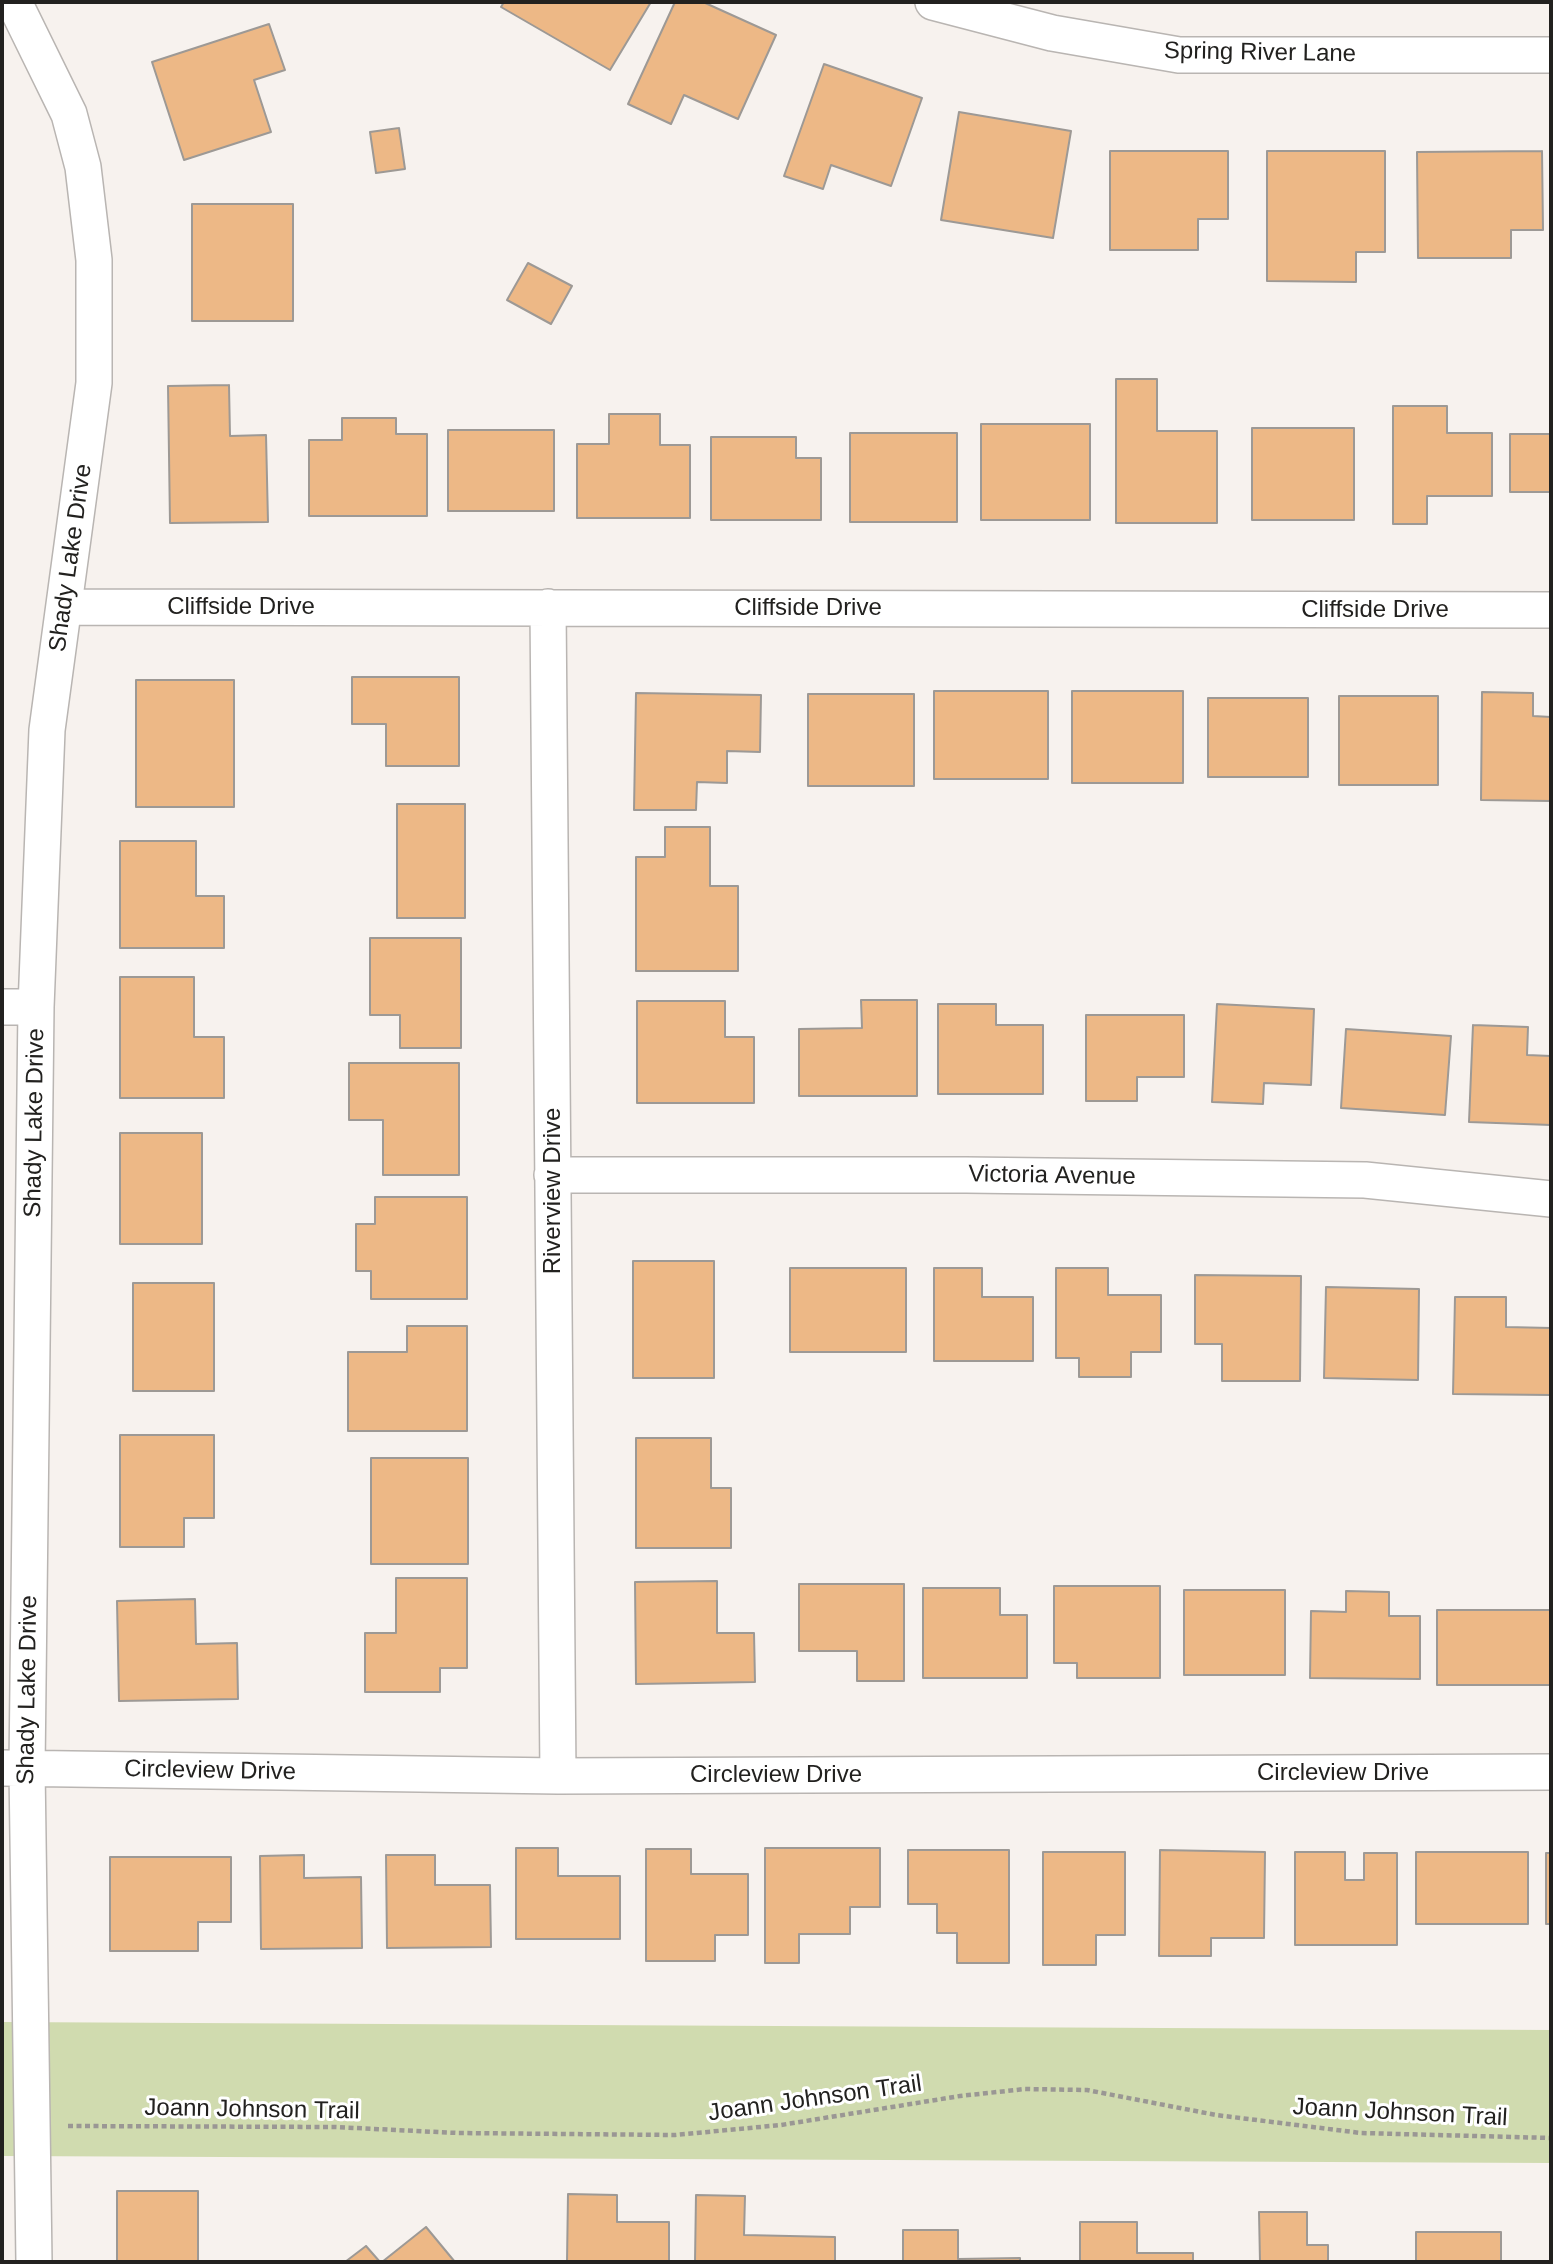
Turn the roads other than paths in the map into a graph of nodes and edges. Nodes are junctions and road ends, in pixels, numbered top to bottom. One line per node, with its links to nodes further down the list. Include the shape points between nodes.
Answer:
1 (14, 2): 4 (street, Shady Lake Drive, via 69,114 83,167 94,260 94,383)
2 (933, 2): 3 (street, Spring River Lane, via 1052,33 1179,55)
3 (1551, 55)
4 (64, 607): 5 (street, Cliffside Drive); 8 (street, Shady Lake Drive, via 47,730)
5 (548, 607): 6 (street, Cliffside Drive); 9 (street, Riverview Drive)
6 (1551, 610)
7 (2, 1006): 8 (street)
8 (36, 1007): 11 (street, Shady Lake Drive)
9 (552, 1175): 10 (street, Victoria Avenue, via 1365,1181); 13 (street, Riverview Drive)
10 (1551, 1199)
11 (14, 1768): 13 (street, Circleview Drive); 14 (street, Shady Lake Drive)
12 (1551, 1772): 13 (street, Circleview Drive)
13 (558, 1776)
14 (34, 2262)

